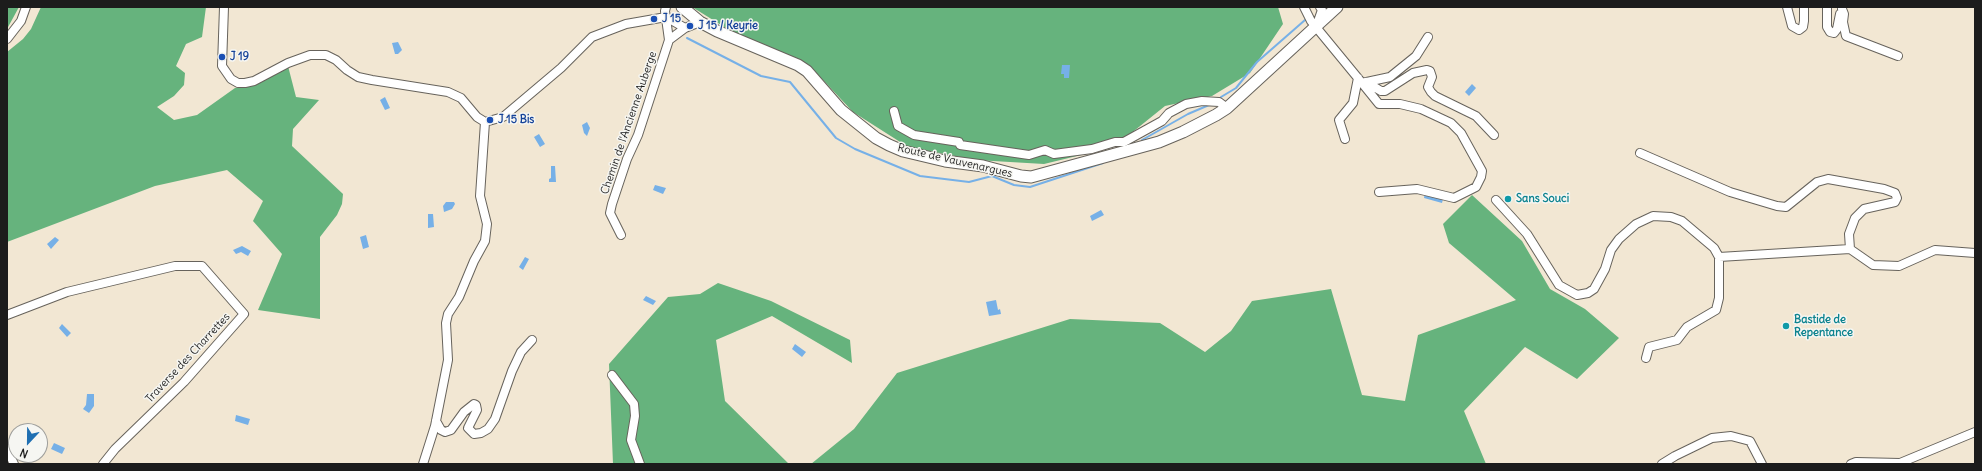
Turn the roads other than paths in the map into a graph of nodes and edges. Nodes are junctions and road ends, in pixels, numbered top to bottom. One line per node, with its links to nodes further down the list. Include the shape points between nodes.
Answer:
1 (26, 7): 16 (street, via 21,21)
2 (224, 7): 22 (street, via 222,66 231,79 245,83 254,81 288,63 310,55 326,55 358,77 448,92 461,98 477,117)
3 (666, 7): 11 (street, Chemin de l'Ancienne Auberge)
4 (682, 7): 13 (main road, Route de Vauvenargues)
5 (1337, 7): 12 (main road, Route de Vauvenargues)
6 (1788, 7): 7 (street, via 1792,26 1799,30 1803,27)
7 (1804, 7)
8 (1827, 7): 10 (street, via 1828,31 1832,33 1837,30)
9 (1320, 8): 12 (main road, Route de Vauvenargues)
10 (1842, 8): 18 (street, via 1846,36)
11 (666, 17): 14 (street); 17 (street, Chemin de l'Ancienne Auberge); 22 (street, via 626,24 592,37 561,68 503,116)
12 (1310, 17): 19 (street); 20 (main road, Route de Vauvenargues, via 1252,85)
13 (700, 22): 14 (street); 25 (main road, Route de Vauvenargues, via 798,65 807,71 840,110 876,138 903,151 1031,177)
14 (685, 28): 17 (street)
15 (1428, 37): 19 (street, via 1416,56 1390,77)
16 (7, 39)
17 (669, 40): 29 (street, Chemin de l'Ancienne Auberge, via 612,204 610,213)
18 (1898, 56)
19 (1362, 81): 23 (street, via 1385,91 1413,73 1430,71 1432,77 1428,87 1431,92 1476,116); 24 (street, via 1353,103 1339,120); 27 (street, via 1379,104 1400,104 1421,109 1451,123 1461,133 1482,171 1476,187 1454,198 1417,189)
20 (1226, 108): 25 (main road, Route de Vauvenargues, via 1183,132); 25 (street, via 1219,102 1202,101 1186,104 1169,113 1162,121)
21 (894, 111): 25 (street, via 898,126 914,135 959,142 967,146 1029,155 1045,150 1054,154 1092,149 1114,142)
22 (485, 122): 37 (street, via 480,196 486,224 485,241 459,297 448,314 448,360)
23 (1494, 135)
24 (1345, 139)
25 (1125, 147)
26 (1640, 153): 30 (street, via 1730,192 1777,206 1786,207 1817,182 1828,179 1895,193 1895,202 1864,209 1855,218 1849,234)
27 (1379, 192)
28 (1496, 200): 32 (street, via 1527,234 1559,285 1577,294 1588,293 1594,289 1619,239 1636,224 1653,216 1671,216 1682,221 1714,248)
29 (621, 234)
30 (1850, 249): 31 (street, via 1873,265 1899,266 1936,250); 32 (street)
31 (1975, 253)
32 (1719, 257): 35 (street, via 1720,298 1716,310 1687,327 1677,340 1649,347)
33 (7, 315): 41 (street, Traverse des Charrettes, via 67,292 174,266 202,266 244,314 184,382 115,449)
34 (532, 340): 37 (street, via 512,371 495,419 488,428 481,433 470,432 468,428 477,410 474,404 464,412 451,430 441,430)
35 (1646, 358)
36 (612, 375): 43 (street, via 634,404 636,416 631,440)
37 (436, 421): 42 (street)
38 (1975, 432): 47 (street)
39 (7, 449): 40 (street)
40 (14, 464)
41 (103, 464)
42 (423, 464)
43 (640, 464)
44 (1662, 464): 45 (street, via 1712,438 1731,436 1750,441)
45 (1762, 464)
46 (1851, 464): 47 (street)
47 (1900, 464)

